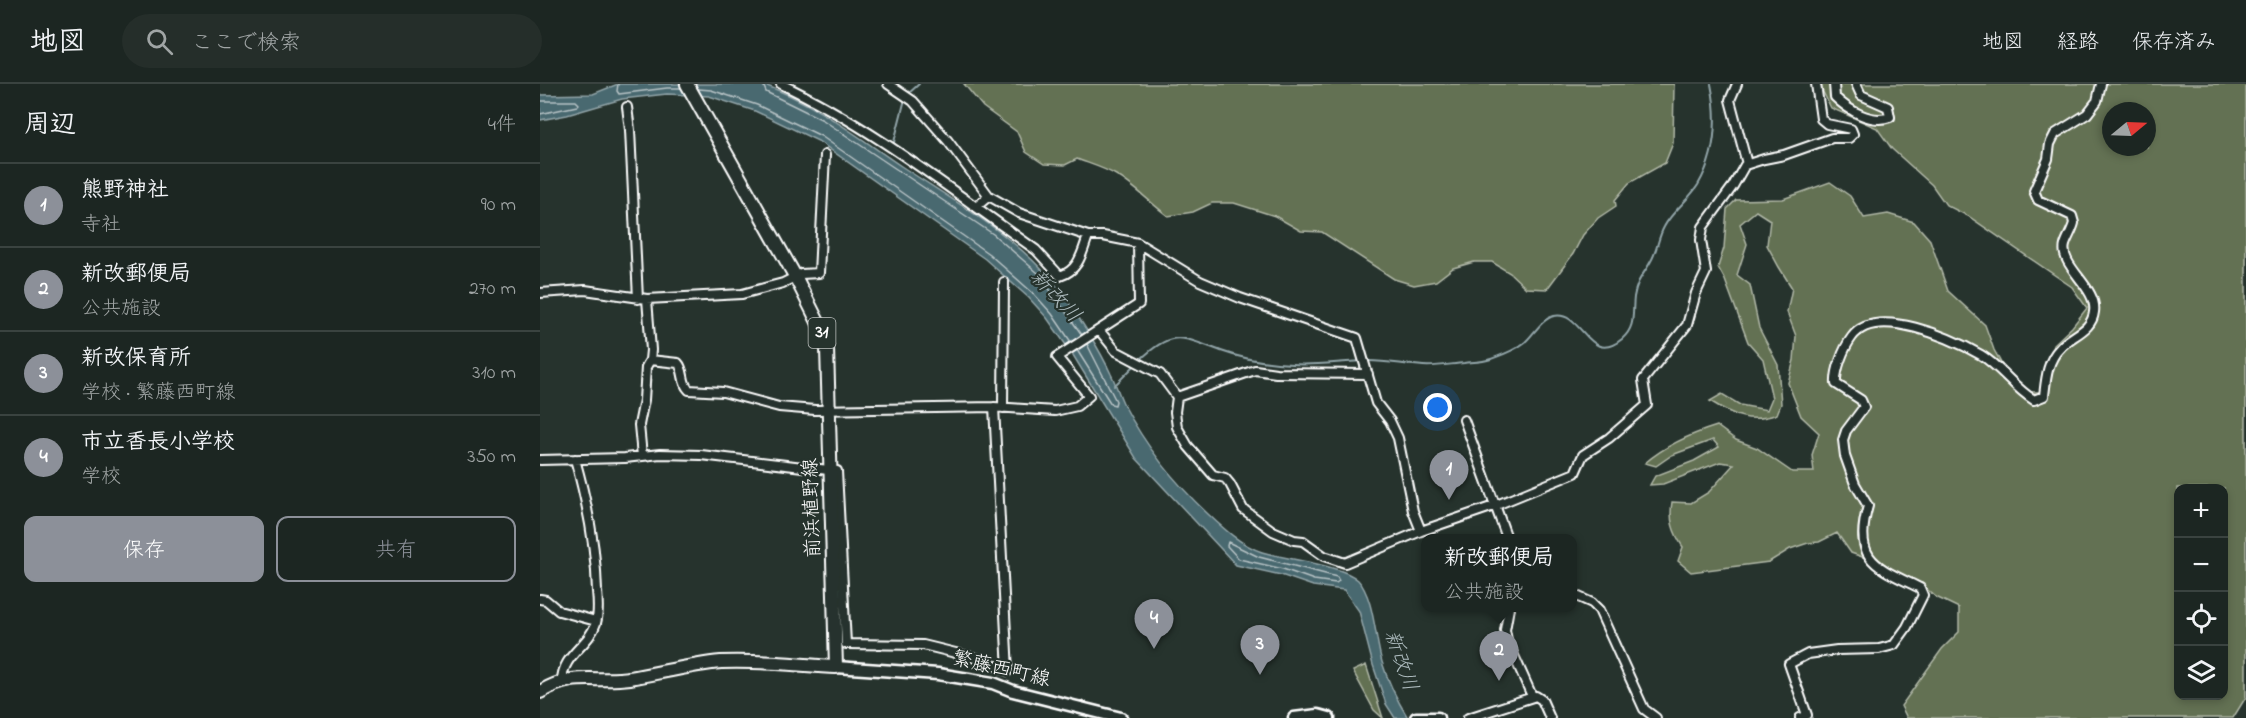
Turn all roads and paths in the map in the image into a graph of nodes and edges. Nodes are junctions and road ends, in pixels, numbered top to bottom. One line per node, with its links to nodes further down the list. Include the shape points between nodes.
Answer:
1 (687, 84): 16 (main road, 前浜植野線 / 31)
2 (781, 84): 13 (street, via 860,127)
3 (888, 84): 12 (street, via 913,101)
4 (1737, 84): 11 (street, via 1730,100)
5 (1816, 84): 11 (street, via 1821,119 1851,129 1850,138 1832,138)
6 (1834, 84): 7 (street, via 1835,97 1853,111 1874,119 1890,117 1888,107 1861,95)
7 (1856, 84)
8 (2101, 84): 52 (street, via 2097,101 2086,114 2055,134 2034,190 2038,200 2072,216 2074,224 2064,246 2095,308 2085,329 2060,347 2051,361 2044,396 2034,400 1982,356 1924,330 1875,323 1860,329 1849,341 1835,377 1836,384 1861,400 1864,407 1843,440 1855,484 1868,506 1863,531 1866,553 1875,564 1920,588 1923,594 1894,645 1808,654 1789,664 1807,716)
9 (627, 107): 19 (street)
10 (825, 155): 16 (street, via 819,273)
11 (1748, 164): 33 (street, via 1703,227 1706,272 1687,325 1643,380 1647,405 1583,455 1575,472)
12 (989, 196): 13 (street); 14 (street, via 1018,213)
13 (976, 207): 14 (street, via 1036,250 1060,276 1080,261)
14 (1088, 236): 15 (street)
15 (1138, 243): 21 (street, via 1138,304); 23 (street, via 1200,281 1357,338)
16 (795, 276): 20 (street, via 750,293); 27 (main road, 前浜植野線 / 31, via 820,326 826,348)
17 (1004, 282): 26 (street)
18 (540, 293): 19 (street, via 585,290)
19 (638, 299): 20 (street)
20 (647, 299): 22 (street)
21 (1099, 330): 24 (street, via 1116,351 1160,374); 26 (street, via 1057,357 1089,396 1077,406 1055,411)
22 (650, 360): 27 (street, via 678,363 689,390 723,392 779,407); 29 (street, via 639,425)
23 (1368, 374): 24 (street, via 1255,370); 34 (street, via 1376,403 1398,438)
24 (1177, 397): 34 (street, via 1177,427 1188,446 1213,475 1225,478 1243,509 1273,531 1303,541 1345,563)
25 (994, 406): 26 (street); 27 (street); 32 (street, via 1008,670 923,645 846,644 837,471)
26 (1004, 408)
27 (830, 410): 32 (main road, 前浜植野線 / 31)
28 (1464, 420): 33 (street)
29 (642, 456): 30 (street); 32 (street, via 701,455)
30 (575, 459): 31 (street); 39 (street, via 597,560)
31 (540, 460)
32 (831, 470): 40 (main road, 前浜植野線 / 31)
33 (1494, 506): 34 (street); 35 (street)
34 (1421, 531)
35 (1505, 534)
36 (1577, 596): 51 (street, via 1599,610 1644,709)
37 (540, 599): 39 (street, via 559,610)
38 (1508, 612): 43 (street, via 1507,640)
39 (596, 621): 41 (street, via 591,635 566,662)
40 (836, 667): 41 (main road, via 719,663 627,678); 44 (main road, 繁藤西町線, via 993,683)
41 (562, 681): 42 (main road)
42 (540, 692)
43 (1532, 696): 49 (street); 50 (street, via 1540,697)
44 (1121, 718)
45 (1294, 718): 46 (main road)
46 (1329, 718)
47 (1417, 718): 48 (main road)
48 (1438, 718)
49 (1468, 718)
50 (1550, 718)
51 (1656, 718)
52 (1800, 718)

